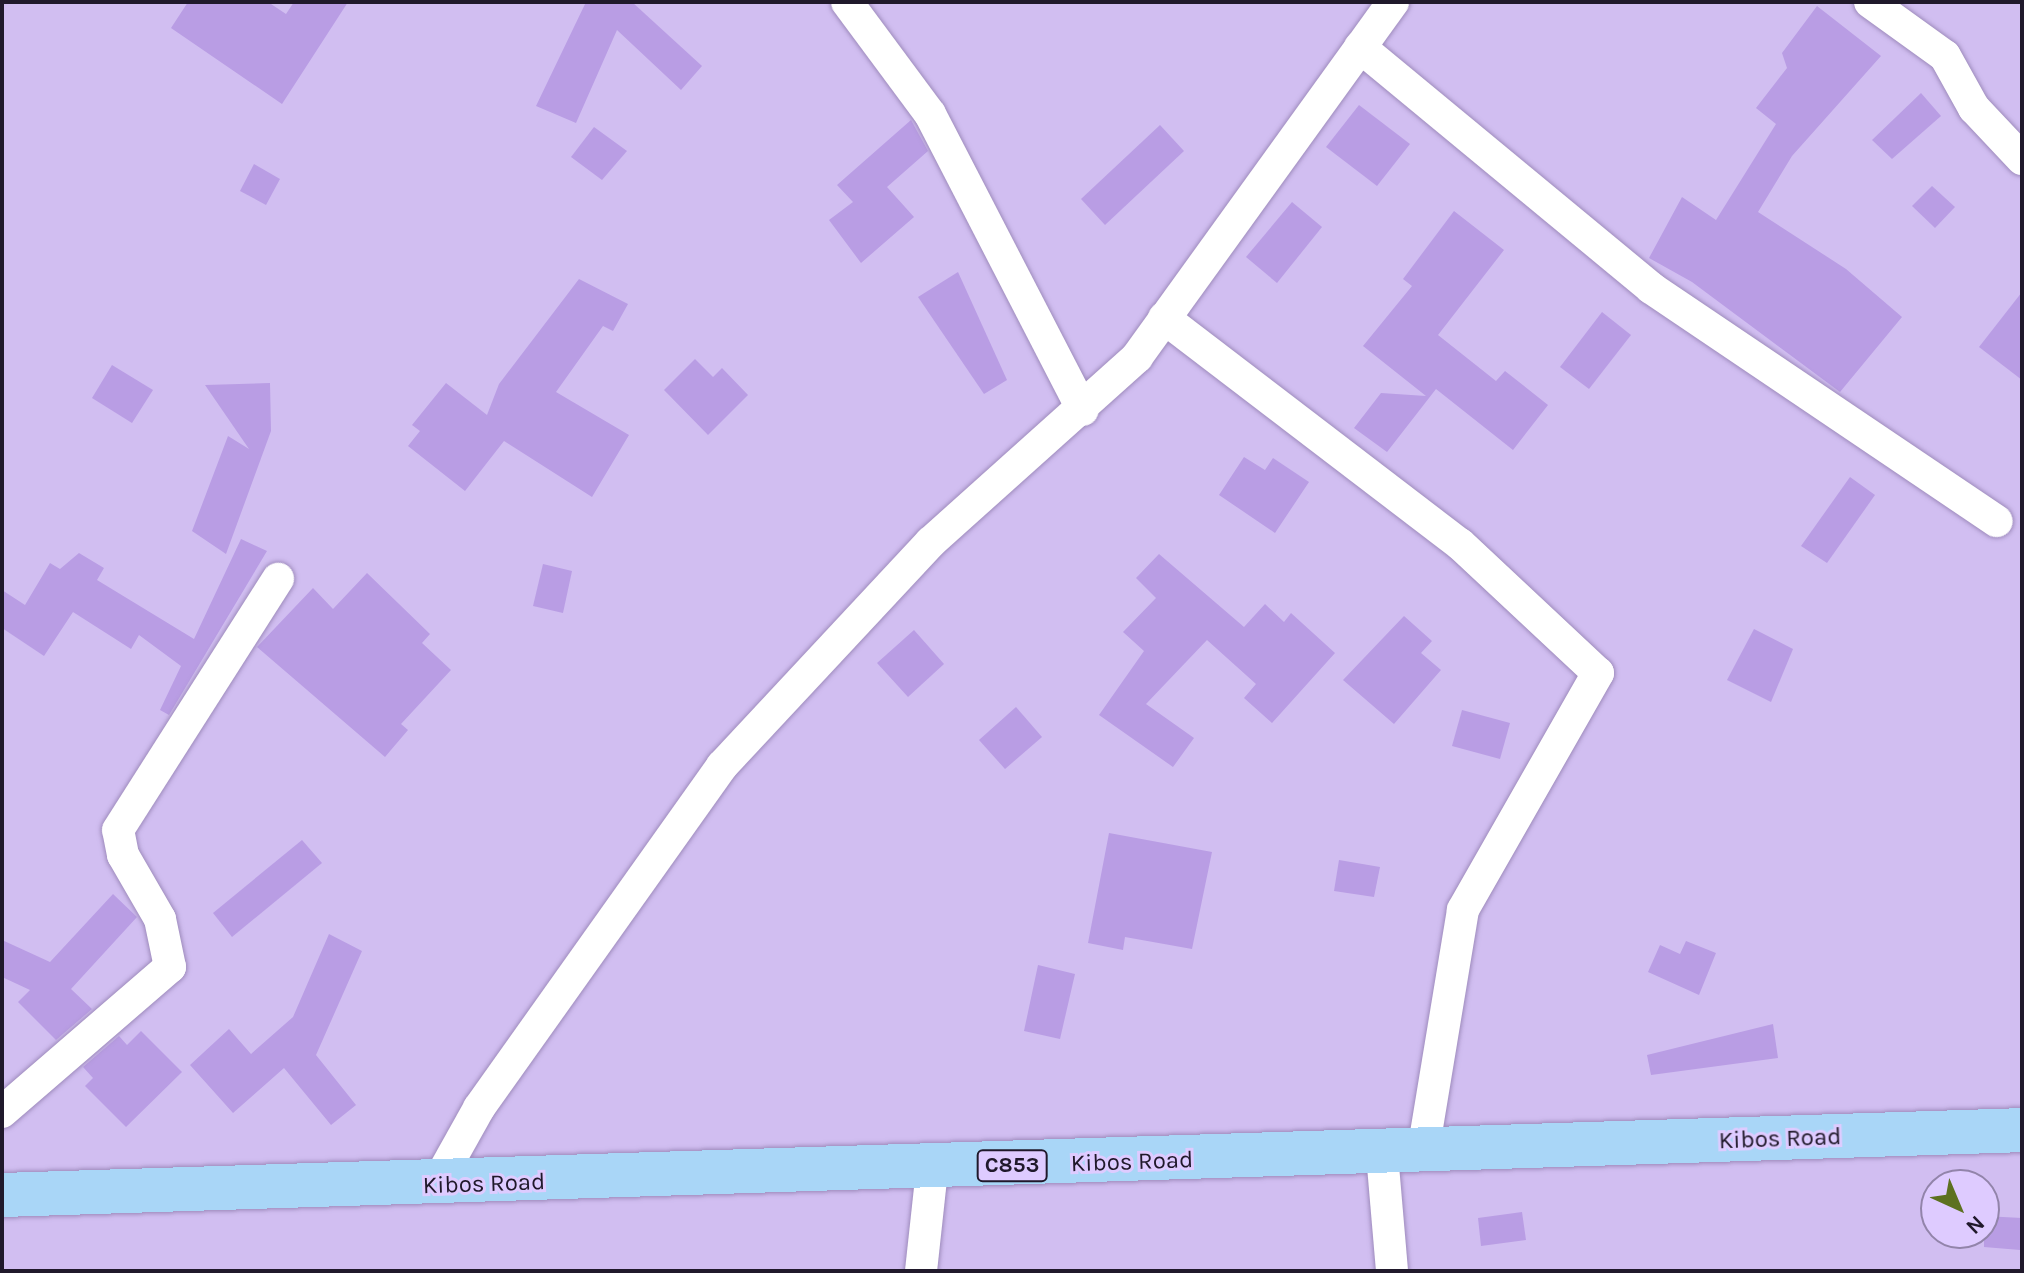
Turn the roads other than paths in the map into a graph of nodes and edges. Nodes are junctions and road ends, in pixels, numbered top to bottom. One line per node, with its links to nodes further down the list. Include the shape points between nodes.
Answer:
1 (847, 2): 7 (street, via 930,114)
2 (1393, 2): 4 (street)
3 (1870, 2): 5 (street, via 1945,56 1974,108)
4 (1360, 47): 6 (street); 8 (street, via 1651,288)
5 (2022, 159)
6 (1164, 318): 7 (street); 12 (street, via 1460,544 1598,673 1463,910)
7 (1083, 410): 14 (street, via 931,542 722,766 479,1108)
8 (1997, 521)
9 (278, 579): 10 (street, via 118,830 123,855 160,919 170,967)
10 (2, 1112)
11 (2022, 1130): 12 (main road, Kibos Road / C853)
12 (1402, 1153): 13 (main road, Kibos Road / C853); 17 (street)
13 (932, 1169): 14 (main road, Kibos Road / C853); 16 (street)
14 (436, 1185): 15 (main road, Kibos Road / C853)
15 (2, 1195)
16 (921, 1271)
17 (1392, 1271)

